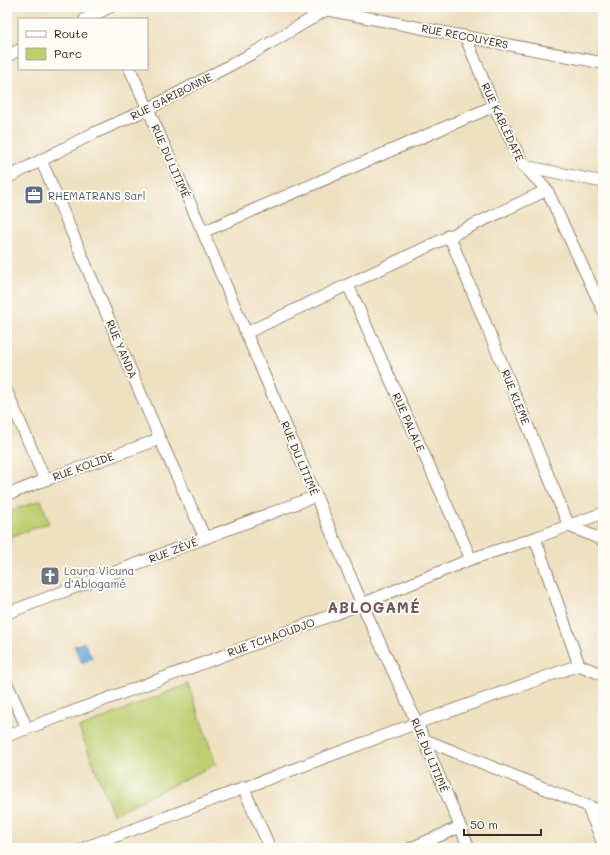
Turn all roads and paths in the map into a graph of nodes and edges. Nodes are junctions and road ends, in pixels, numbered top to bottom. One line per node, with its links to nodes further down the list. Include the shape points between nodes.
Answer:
1 (309, 7): 5 (street)
2 (329, 8): 5 (street, RUE GARIBONNE); 6 (street, RUE RECOUYERS)
3 (105, 11): 4 (street)
4 (88, 18)
5 (314, 18): 12 (street, RUE GARIBONNE)
6 (465, 36): 9 (street, RUE RECOUYERS); 11 (street, RUE KABLÉDAFE)
7 (18, 50): 8 (street)
8 (7, 56)
9 (603, 63)
10 (130, 70): 12 (street, RUE DU LITIMÉ)
11 (494, 106): 14 (street, RUE KABLÉDAFE); 18 (street)
12 (148, 108): 13 (street, RUE GARIBONNE); 18 (street, RUE DU LITIMÉ)
13 (41, 160): 15 (street, RUE GARIBONNE); 24 (street, RUE YANDA)
14 (524, 166): 16 (street); 17 (street, RUE KABLÉDAFE)
15 (7, 178)
16 (603, 182)
17 (547, 190): 19 (street); 21 (street, RUE KABLÉDAFE)
18 (203, 232): 22 (street, RUE DU LITIMÉ)
19 (449, 235): 20 (street); 29 (street, RUE KLEME)
20 (348, 285): 22 (street); 33 (street, RUE PALALE)
21 (603, 310)
22 (246, 333): 27 (street, RUE DU LITIMÉ)
23 (7, 392): 25 (street)
24 (160, 439): 25 (street, RUE KOLIDE); 30 (street, RUE YANDA)
25 (45, 480): 26 (street, RUE KOLIDE)
26 (7, 495)
27 (316, 496): 30 (street, RUE ZÉVÉ); 34 (street, RUE DU LITIMÉ)
28 (603, 512): 29 (street, RUE TCHAOUDJO)
29 (569, 526): 31 (street, RUE TCHAOUDJO); 32 (street)
30 (205, 538): 35 (street, RUE ZÉVÉ)
31 (535, 538): 33 (street, RUE TCHAOUDJO); 36 (street)
32 (603, 540)
33 (471, 559): 34 (street, RUE TCHAOUDJO)
34 (362, 604): 39 (street, RUE DU LITIMÉ); 40 (street, RUE TCHAOUDJO)
35 (7, 613)
36 (579, 665): 37 (street); 39 (street)
37 (603, 675)
38 (7, 684): 40 (street)
39 (416, 723): 42 (street, RUE DU LITIMÉ); 43 (street)
40 (27, 728): 41 (street, RUE TCHAOUDJO)
41 (7, 736)
42 (423, 739): 44 (street); 46 (street, RUE DU LITIMÉ)
43 (243, 787): 48 (street); 49 (street)
44 (586, 805): 45 (street); 47 (street)
45 (603, 812)
46 (460, 827): 50 (street); 51 (street, RUE DU LITIMÉ)
47 (603, 843)
48 (84, 848)
49 (270, 848)
50 (411, 848)
51 (469, 848)

